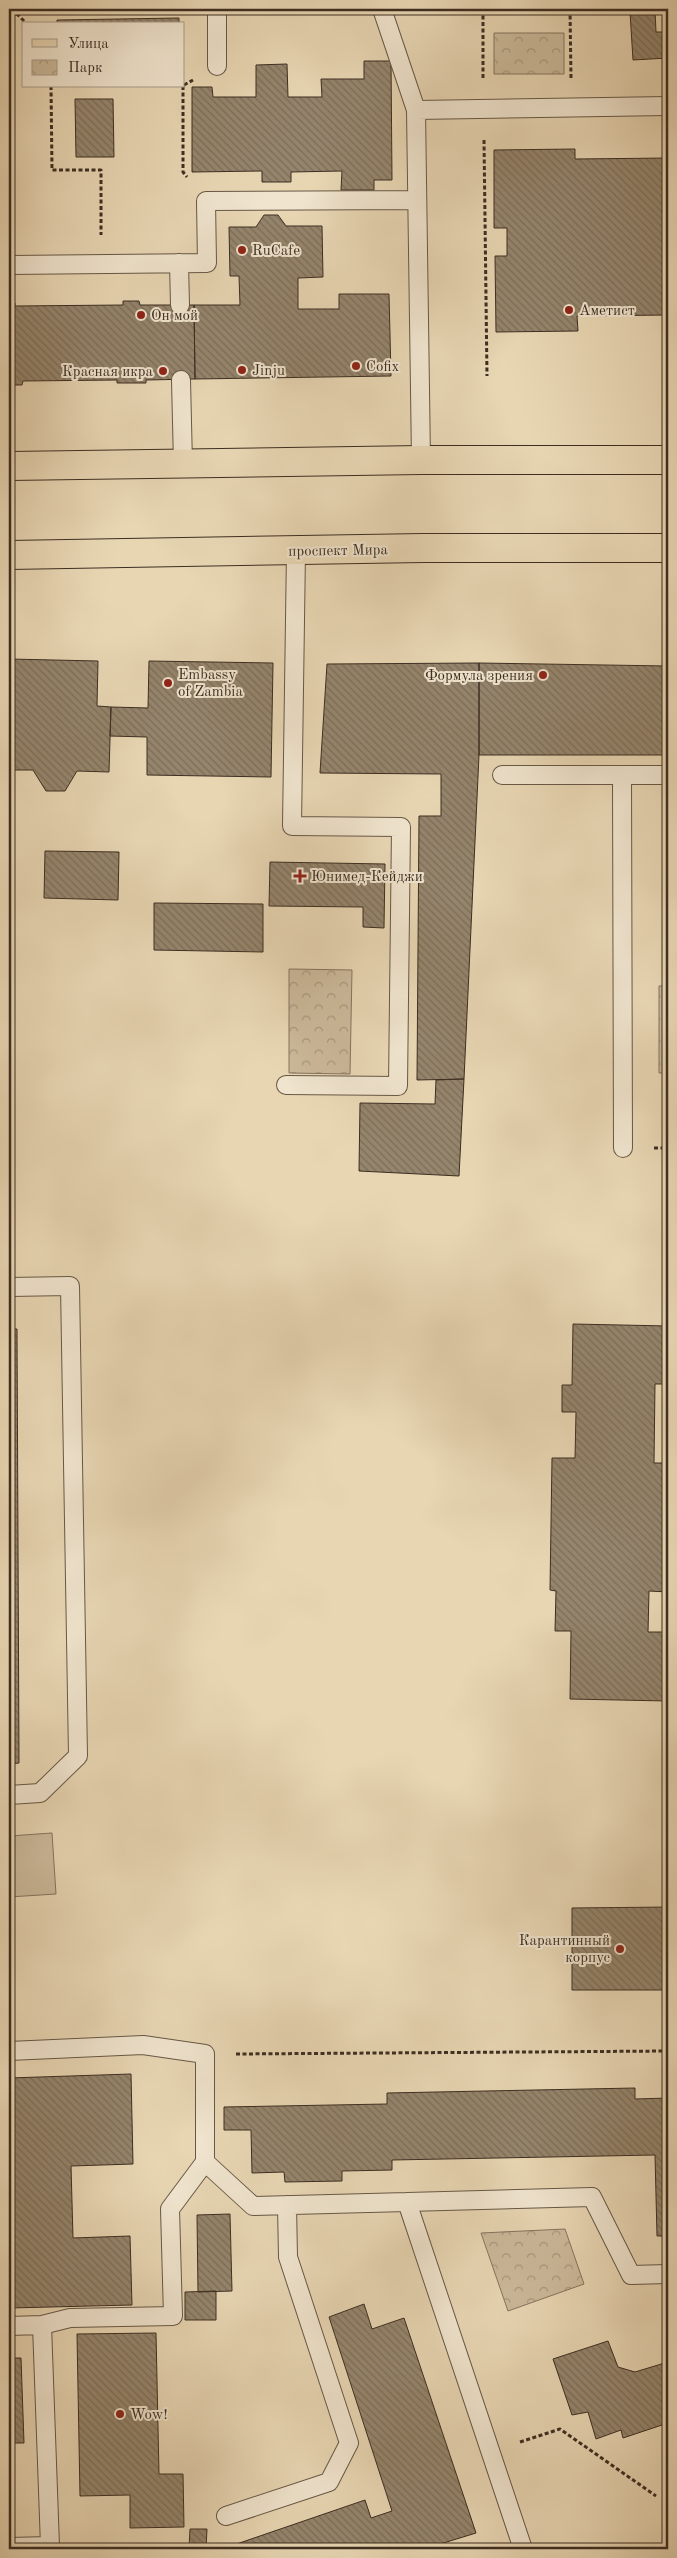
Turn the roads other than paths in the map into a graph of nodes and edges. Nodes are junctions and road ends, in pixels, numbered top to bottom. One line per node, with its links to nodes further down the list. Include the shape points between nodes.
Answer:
1 (217, 9): 3 (lane)
2 (382, 9): 5 (lane)
3 (217, 66)
4 (668, 106): 5 (lane)
5 (416, 110): 6 (lane)
6 (417, 200): 7 (lane, via 206,201 208,263); 11 (lane)
7 (179, 263): 8 (lane); 9 (lane)
8 (9, 266)
9 (180, 305)
10 (182, 380): 13 (lane)
11 (421, 460): 12 (main road); 13 (main road)
12 (668, 460)
13 (183, 464): 14 (main road)
14 (9, 466)
15 (668, 548): 16 (main road, проспект Мира)
16 (296, 550): 17 (main road, проспект Мира); 21 (lane, via 292,826 401,827 398,1086)
17 (9, 555)
18 (502, 775): 19 (lane)
19 (622, 775): 20 (lane); 22 (lane)
20 (668, 775)
21 (286, 1085)
22 (623, 1148)
23 (9, 1287): 24 (lane, via 70,1286 78,1756 40,1794)
24 (9, 1795)
25 (9, 2051): 26 (lane, via 144,2045 204,2054)
26 (205, 2162): 28 (lane, via 253,2206); 30 (lane, via 170,2209 173,2316 70,2318)
27 (407, 2202): 28 (lane); 29 (lane, via 592,2197 631,2275); 34 (lane)
28 (287, 2205): 32 (lane, via 288,2256 349,2443 329,2482)
29 (668, 2274)
30 (42, 2325): 31 (lane); 33 (lane, via 50,2546)
31 (9, 2326)
32 (226, 2516)
33 (9, 2546)
34 (524, 2549)

